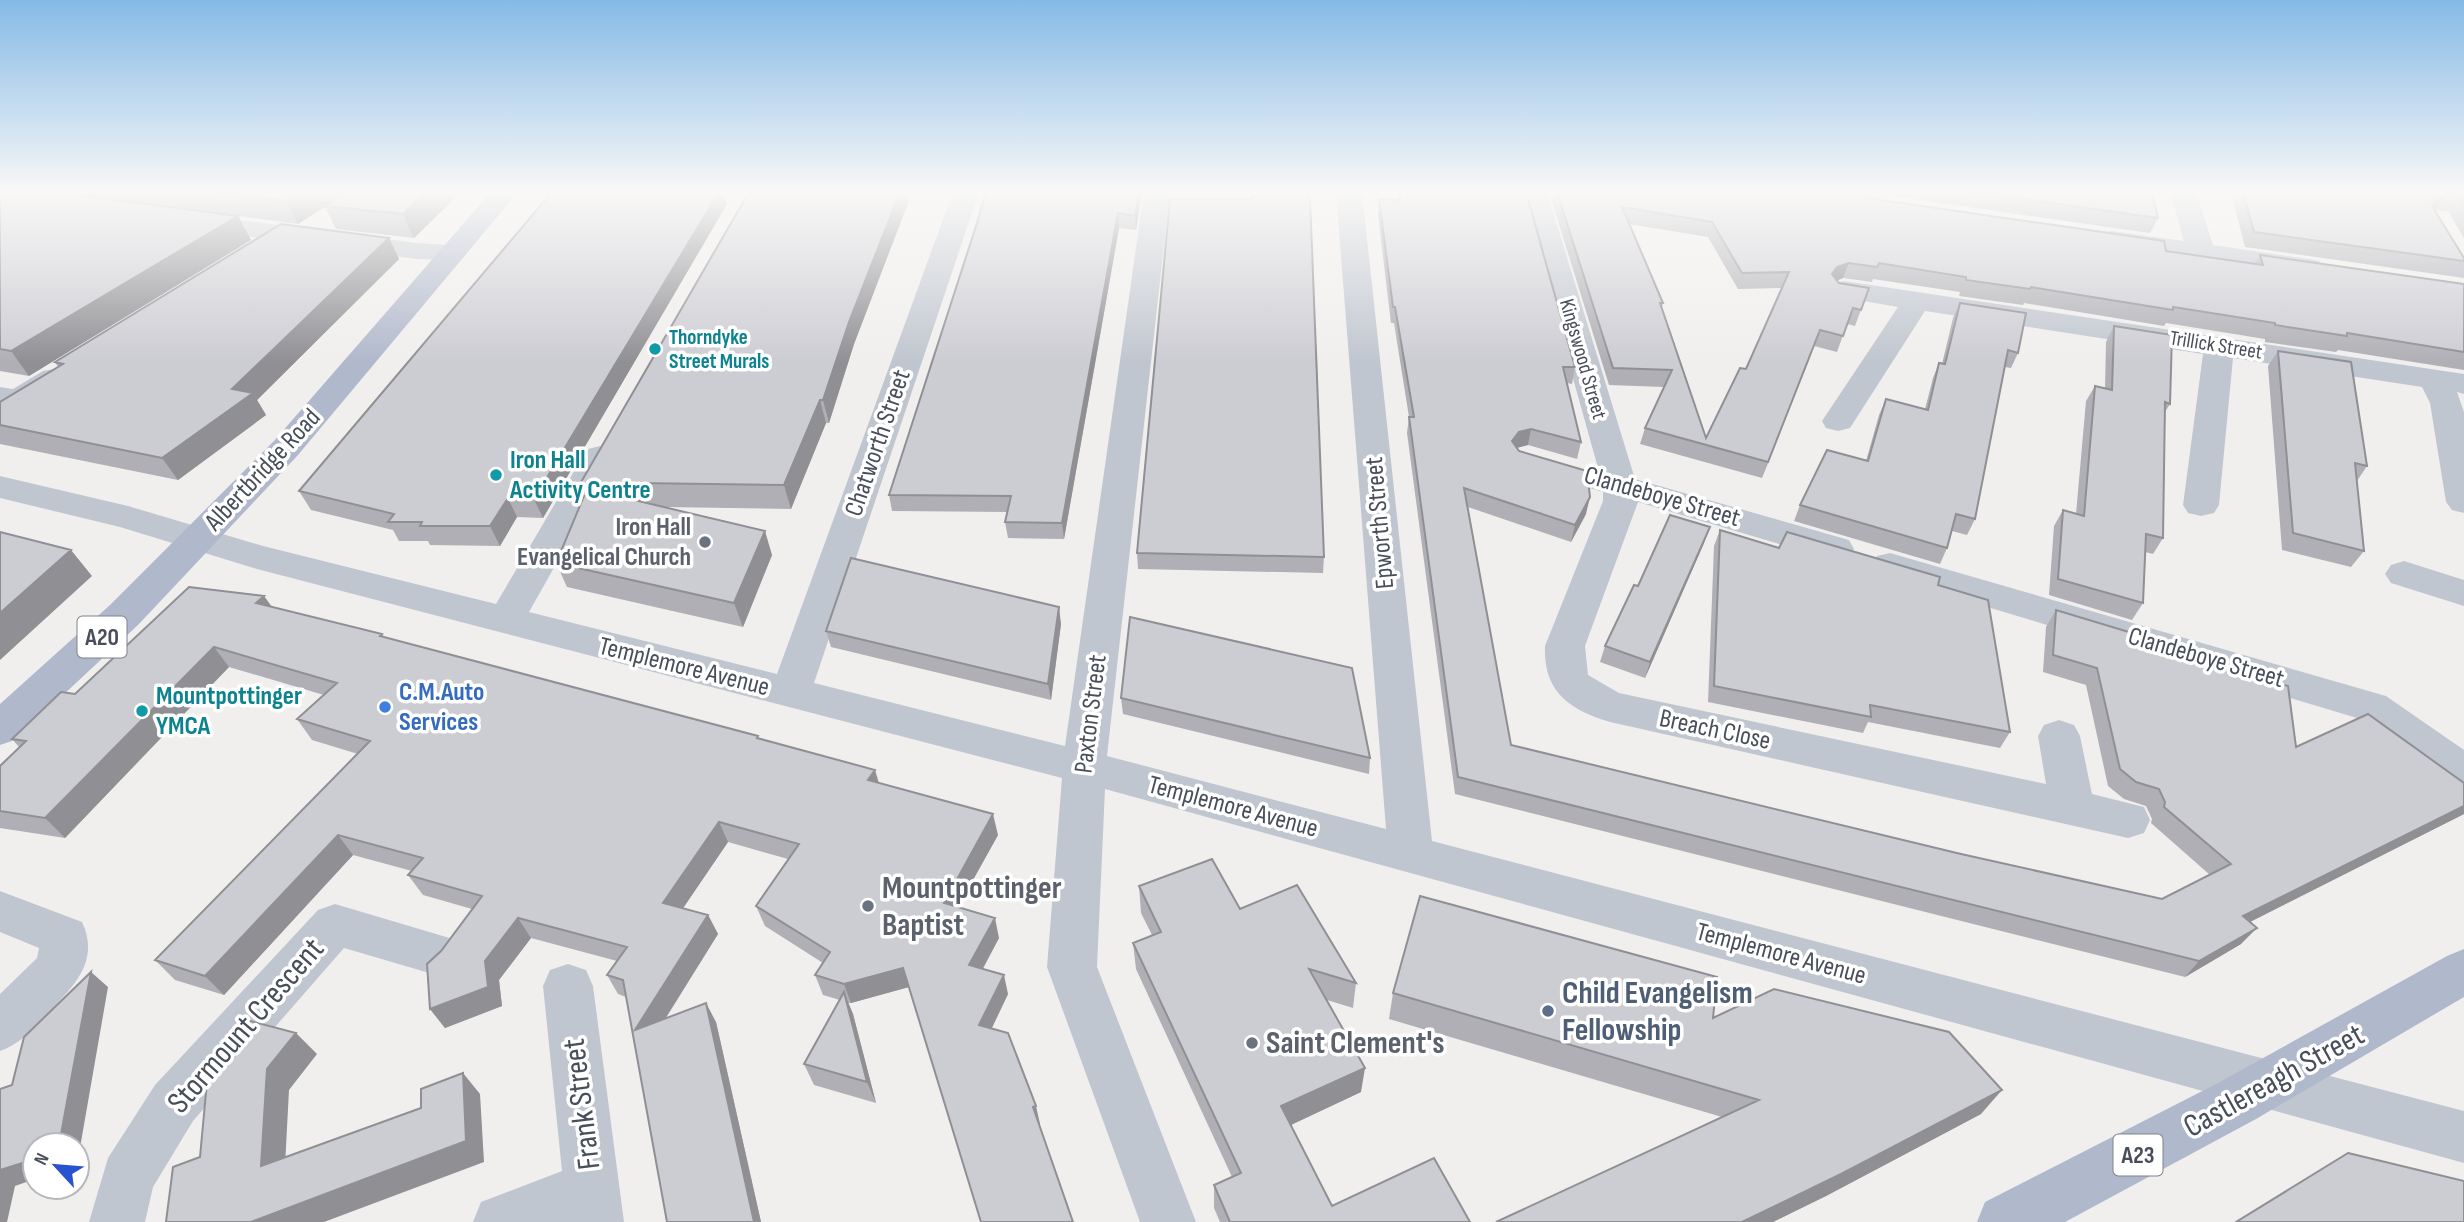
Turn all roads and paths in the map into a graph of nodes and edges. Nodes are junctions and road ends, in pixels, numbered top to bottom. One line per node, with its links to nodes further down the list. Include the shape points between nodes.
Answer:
1 (265, 249): 12 (street)
2 (402, 249): 10 (street)
3 (456, 249): 10 (main road, Albertbridge Road / A20)
4 (946, 249): 31 (street, Chatworth Street)
5 (1150, 249): 34 (street, Paxton Street)
6 (1354, 249): 38 (street, Epworth Street)
7 (1551, 249): 23 (street, Kingswood Street)
8 (2181, 249): 11 (street)
9 (2200, 249): 11 (street)
10 (453, 252): 27 (main road, Albertbridge Road / A20, via 286,448)
11 (2201, 252): 13 (street)
12 (243, 260)
13 (2340, 272)
14 (1844, 290): 15 (street, Trillick Street)
15 (1917, 301): 16 (street, Trillick Street); 20 (street)
16 (2219, 346): 18 (street, Trillick Street); 26 (street)
17 (79, 363): 19 (street, via 18,400)
18 (2449, 382): 25 (street, via 2446,403)
19 (0, 397)
20 (1839, 421)
21 (614, 431): 30 (street)
22 (1568, 470): 23 (street, Clandeboye Street)
23 (1620, 485): 35 (street, Clandeboye Street, via 2371,707); 36 (street, Breach Close, via 1621,501 1564,646 1563,665 1569,681 1584,695 1610,708)
24 (0, 487): 27 (street, Templemore Avenue)
25 (2464, 502)
26 (2201, 505)
27 (199, 539): 30 (street, Templemore Avenue); 32 (main road, Albertbridge Road / A20, via 102,637)
28 (2404, 574): 29 (street)
29 (2464, 593)
30 (505, 621): 31 (street, Templemore Avenue)
31 (790, 694): 34 (street, Templemore Avenue)
32 (0, 729)
33 (2059, 736): 36 (street)
34 (1084, 767): 38 (street, Templemore Avenue); 49 (street, Paxton Street, via 1072,967)
35 (2464, 772)
36 (2072, 807): 37 (street, Breach Close)
37 (2128, 820)
38 (1411, 855): 44 (street, Templemore Avenue)
39 (0, 911): 43 (street, via 65,937 60,968)
40 (436, 954): 47 (street, Stormount Crescent, via 335,925 174,1103 128,1177)
41 (2464, 971): 44 (main road, Castlereagh Street / A23)
42 (568, 986): 46 (street, Frank Street)
43 (0, 1028)
44 (2269, 1085): 45 (street, Templemore Avenue); 50 (main road, Castlereagh Street / A23)
45 (2464, 1137)
46 (594, 1205): 48 (street)
47 (117, 1222)
48 (501, 1222)
49 (1168, 1222)
50 (2005, 1222)

